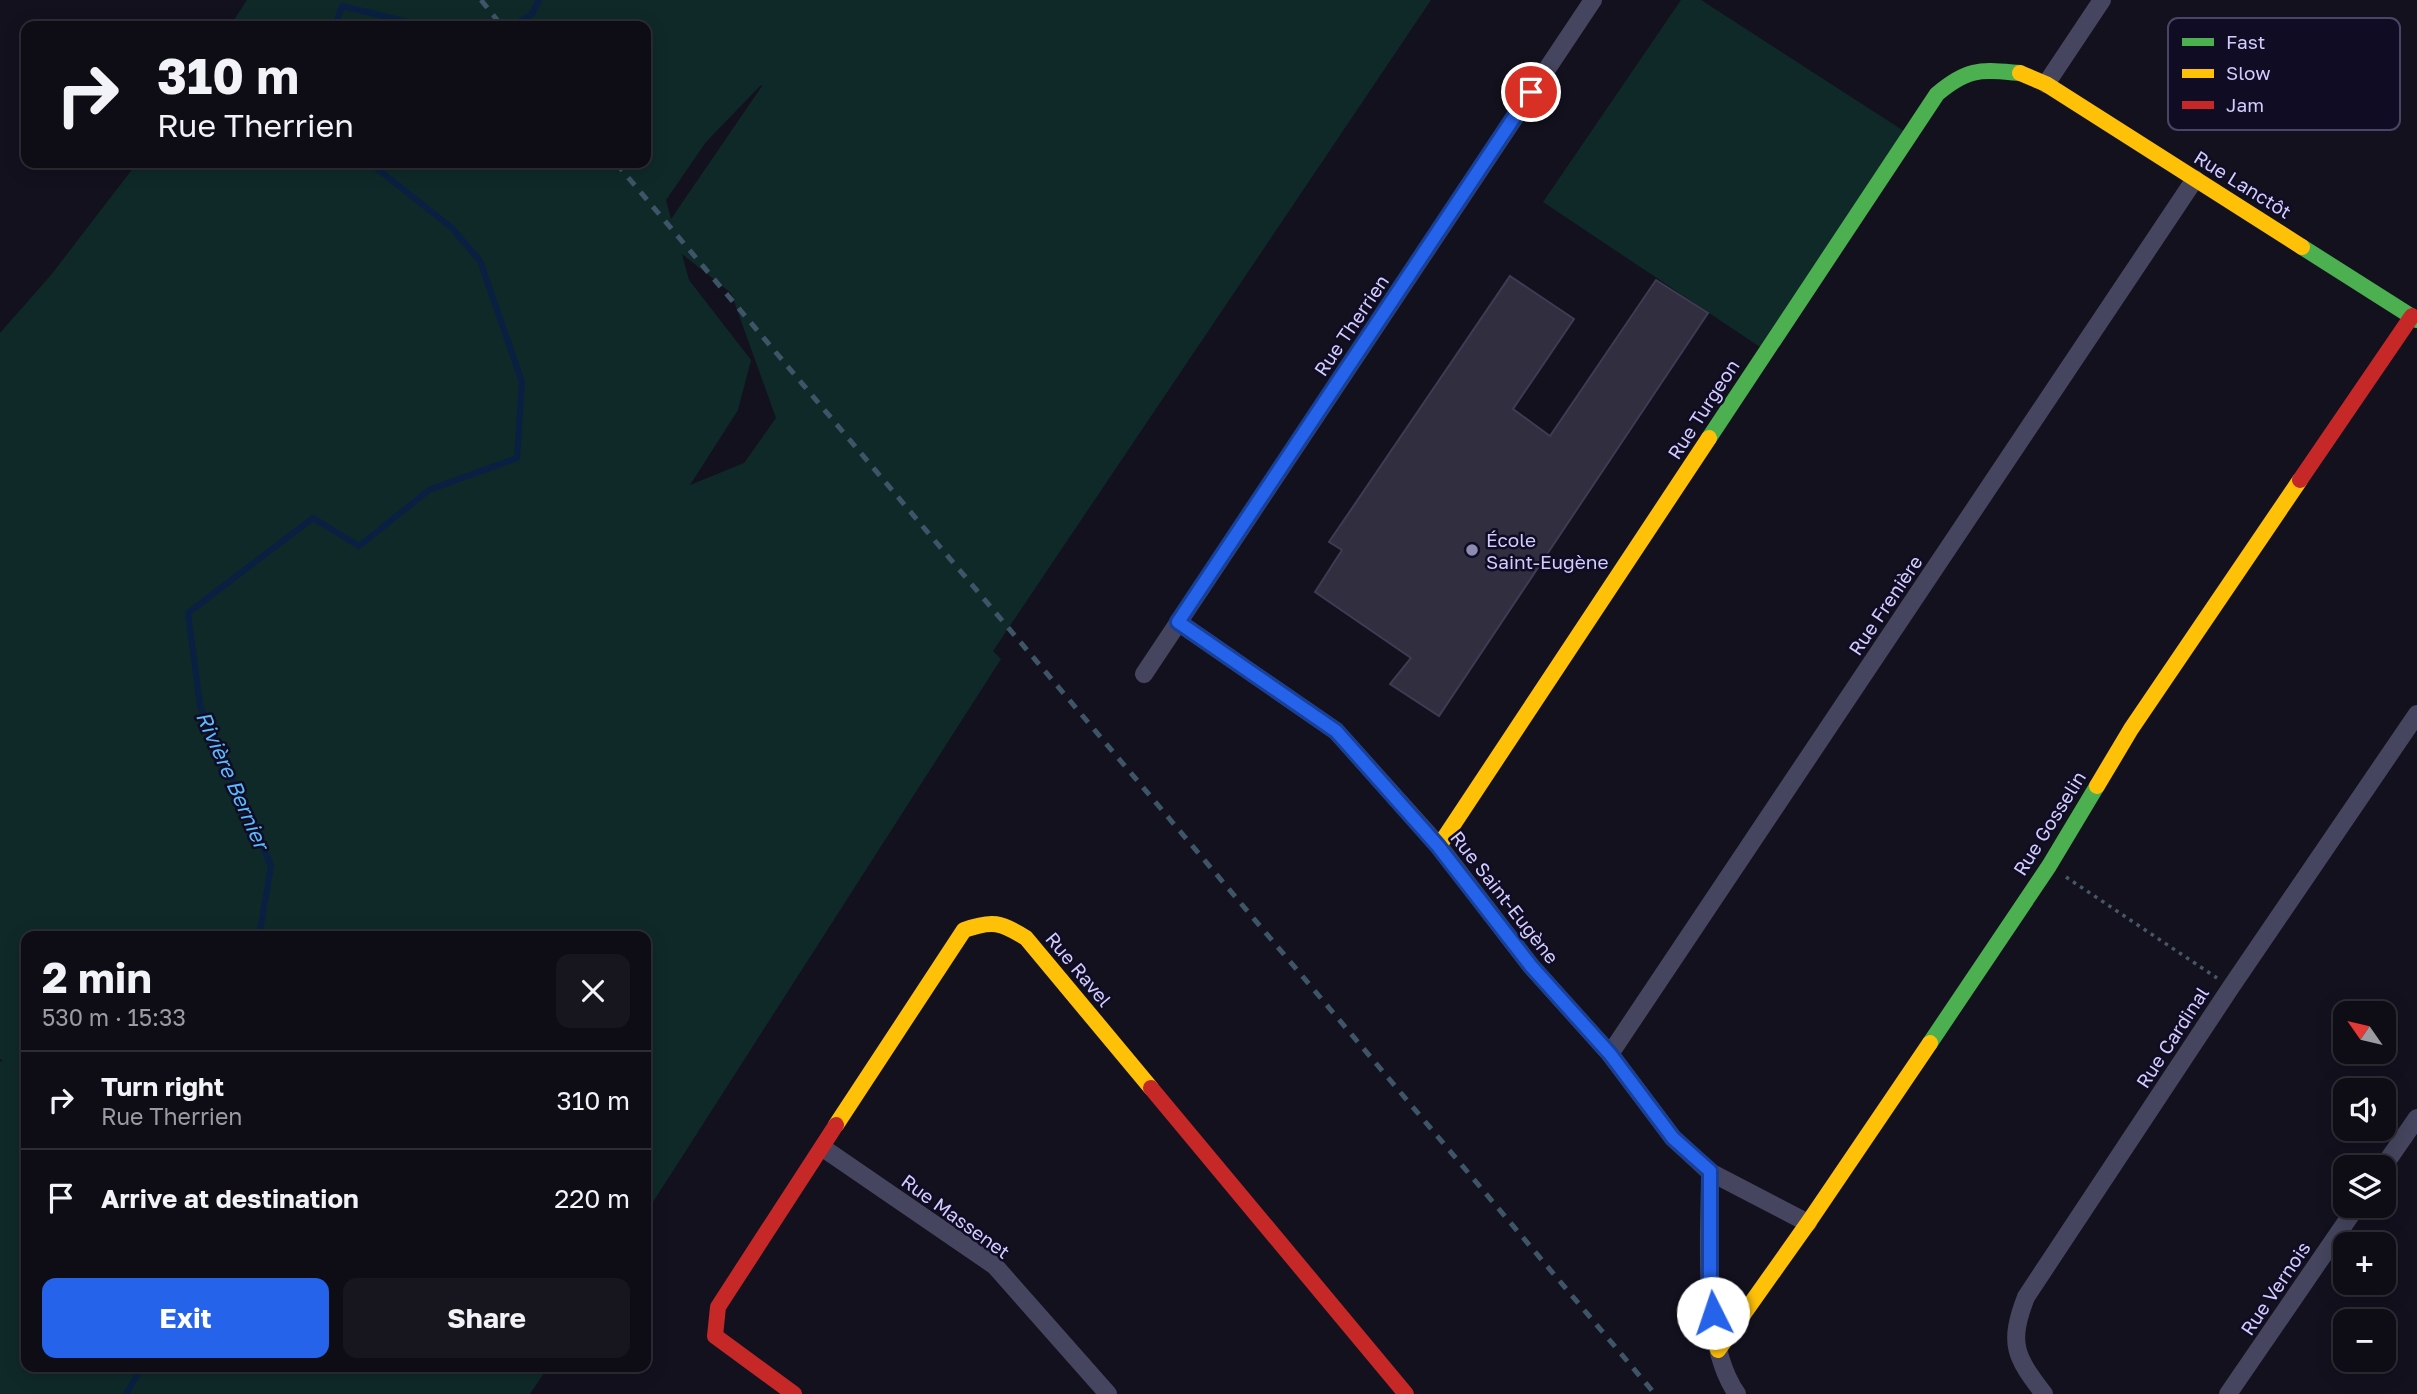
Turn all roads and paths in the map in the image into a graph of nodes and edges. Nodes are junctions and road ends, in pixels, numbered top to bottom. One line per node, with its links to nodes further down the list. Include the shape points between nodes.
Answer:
1 (1593, 0): 6 (street, Rue Therrien)
2 (2102, 0): 3 (street)
3 (2046, 84): 4 (street, Rue Lanctôt); 9 (street, Rue Turgeon, via 2025,73 1980,70 1956,78 1937,94)
4 (2195, 179): 5 (street, Rue Lanctôt); 12 (street, Rue Frenière)
5 (2414, 318): 10 (street, Rue Gosselin, via 2131,729)
6 (1178, 622): 7 (street, Rue Therrien); 9 (street, Rue Saint-Eugène, via 1336,731)
7 (1144, 674)
8 (2417, 714): 11 (street, Rue Cardinal)
9 (1438, 846): 12 (street, Rue Saint-Eugène, via 1531,966)
10 (2049, 866): 11 (path); 18 (street, Rue Gosselin)
11 (2231, 987): 24 (street, Rue Cardinal, via 2026,1297 2015,1343 2025,1369)
12 (1610, 1054): 16 (street, Rue Saint-Eugène, via 1673,1138)
13 (2417, 1118): 15 (street)
14 (823, 1147): 20 (street, Rue Ravel, via 718,1307 715,1336); 21 (street, Rue Massenet, via 995,1266); 22 (street, Rue Ravel, via 964,930 982,923 1003,923 1026,938)
15 (2391, 1155)
16 (1710, 1171): 18 (street, Rue Saint-Eugène); 19 (street, via 1710,1294)
17 (2349, 1218): 25 (street, Rue Vernois)
18 (1808, 1223): 19 (street, Rue Gosselin)
19 (1718, 1350): 23 (street)
20 (794, 1394)
21 (1108, 1394)
22 (1406, 1394)
23 (1737, 1394)
24 (2044, 1394)
25 (2228, 1394)

